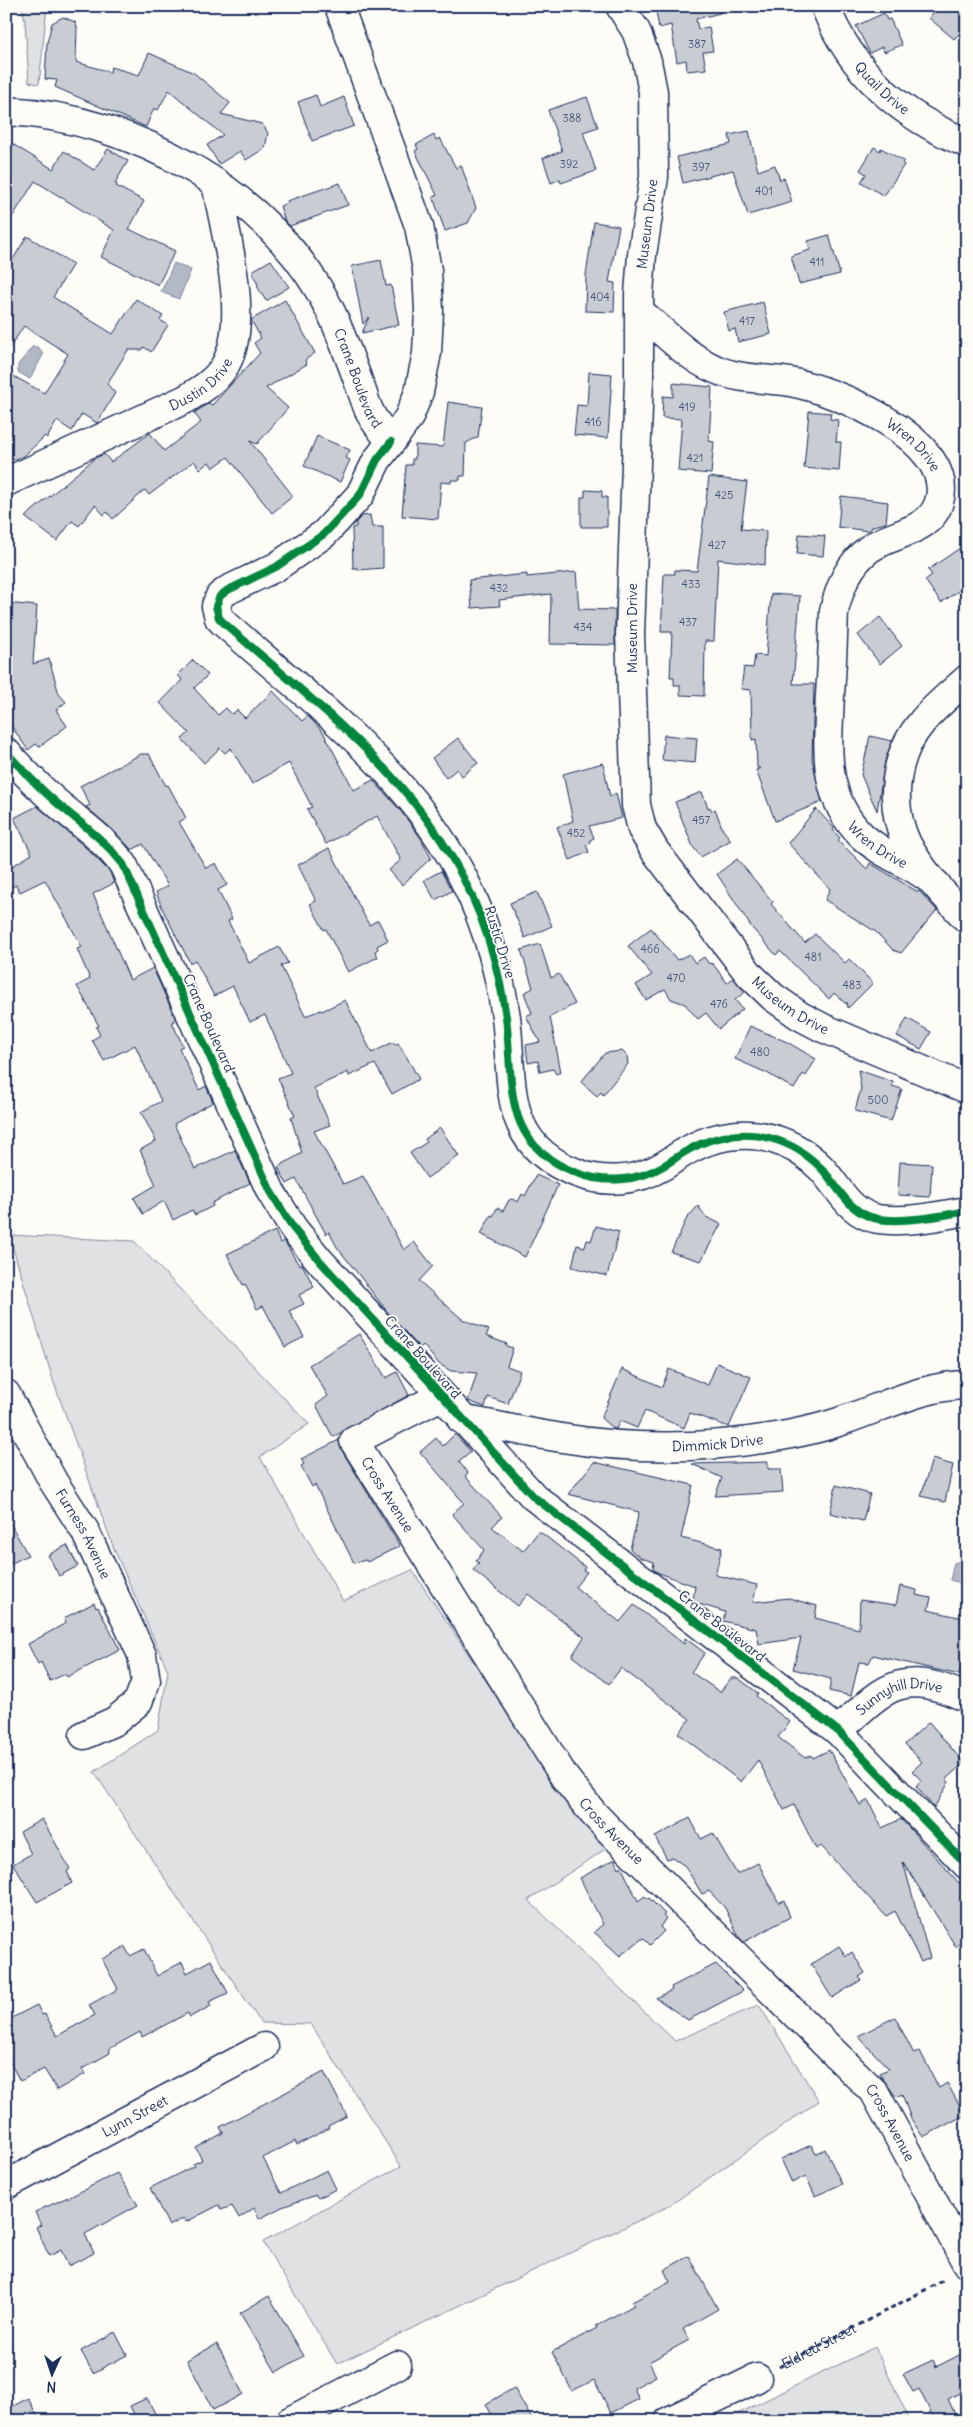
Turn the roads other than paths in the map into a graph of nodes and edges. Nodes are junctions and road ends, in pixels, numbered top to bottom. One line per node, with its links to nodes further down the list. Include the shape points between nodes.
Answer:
1 (339, 6): 8 (street, Crane Boulevard, via 419,226 427,270 427,353 419,392 409,417)
2 (620, 6): 7 (street, Museum Drive, via 636,32 647,61 653,92 654,177 642,255)
3 (824, 6): 5 (street, Quail Drive, via 852,58 875,86 930,127)
4 (6, 111): 6 (street, Crane Boulevard, via 61,117 115,132 160,151)
5 (967, 143)
6 (216, 183): 8 (street, Crane Boulevard, via 253,211 280,238 310,277 330,311 372,417); 9 (street, Dustin Drive, via 236,296 237,325 233,351 222,371 186,399)
7 (640, 312): 12 (street, Wren Drive, via 696,359 717,370 745,378 800,384 865,408 898,429 929,456 937,468 941,483 940,499 934,513 922,525 887,538 868,550 850,569 840,588 834,611 827,756 832,785 843,811 861,834 882,852 922,872); 14 (street, Museum Drive, via 630,634 636,805 642,829 655,851 750,975 773,997 823,1028)
8 (391, 442): 15 (street, Rustic Drive, via 377,460 360,495 328,530 276,567 228,590 220,596 216,606 224,623 364,748 406,791 446,846 477,906 496,964 506,1015 511,1093 526,1133 545,1155 561,1166 599,1179 620,1180 653,1171 712,1139 751,1135 773,1139 813,1160 853,1208 868,1216 895,1220)
9 (6, 482)
10 (967, 679): 12 (street, via 922,722 908,742 898,767 899,821 908,845)
11 (6, 752): 18 (street, Crane Boulevard, via 64,809 105,841 123,864 271,1192 293,1228 320,1261)
12 (937, 885): 13 (street)
13 (967, 919)
14 (967, 1089)
15 (967, 1212)
16 (967, 1385): 19 (street, Dimmick Drive, via 932,1389 826,1425 727,1444 617,1445)
17 (7, 1396): 22 (street, Furness Avenue, via 53,1481 85,1531 142,1655 146,1681 138,1702 115,1721)
18 (441, 1396): 19 (street, Crane Boulevard); 26 (street, Cross Avenue, via 354,1441 565,1778 592,1813 875,2093)
19 (462, 1419): 21 (street, Crane Boulevard, via 534,1497)
20 (967, 1698): 21 (street, Sunnyhill Drive, via 930,1683 892,1686 877,1694)
21 (838, 1730): 23 (street, Crane Boulevard)
22 (84, 1735)
23 (967, 1865)
24 (264, 2047): 25 (street, Lynn Street)
25 (6, 2185)
26 (959, 2274)
27 (397, 2365): 29 (street)
28 (757, 2378): 30 (street)
29 (290, 2421)
30 (669, 2421)

